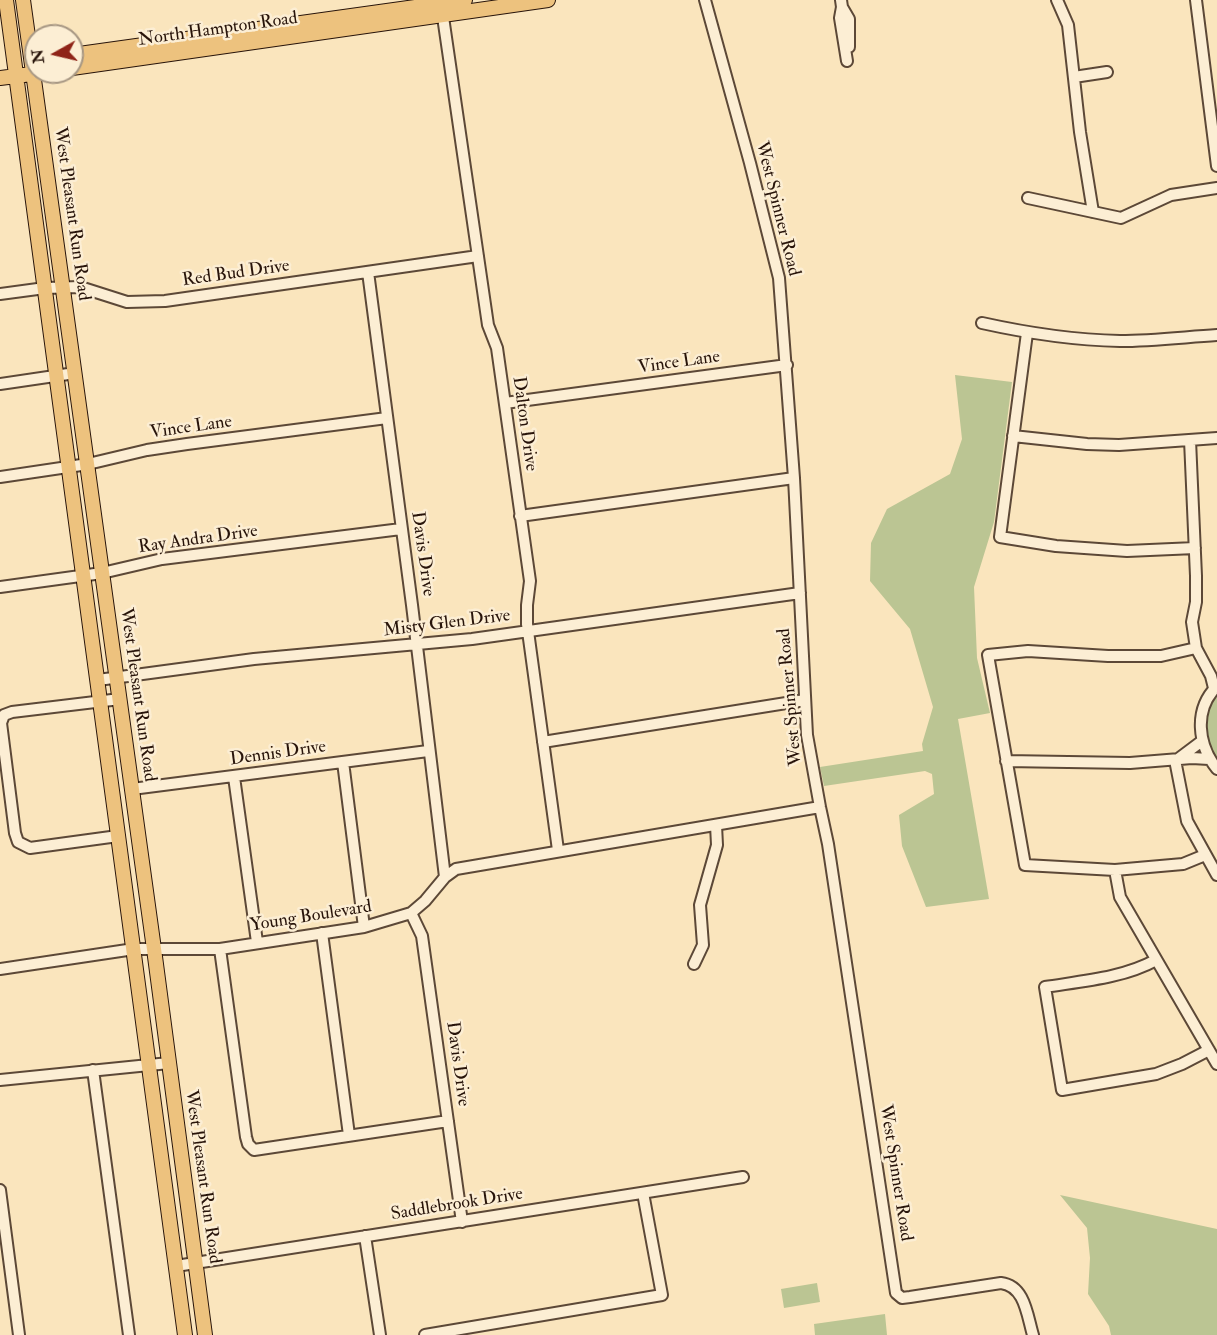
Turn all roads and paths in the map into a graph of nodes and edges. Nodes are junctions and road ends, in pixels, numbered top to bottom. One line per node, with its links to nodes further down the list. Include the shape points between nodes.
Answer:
1 (6, 0): 13 (main road, West Pleasant Run Road)
2 (23, 0): 10 (main road, West Pleasant Run Road)
3 (465, 0): 9 (main road, North Hampton Road)
4 (548, 0): 9 (main road, North Hampton Road)
5 (705, 0): 36 (street, West Spinner Road, via 779,278)
6 (1057, 0): 21 (street, via 1068,25)
7 (1196, 0): 24 (street)
8 (841, 4): 14 (street, via 849,19)
9 (442, 10): 11 (main road, North Hampton Road); 28 (street, Dalton Drive)
10 (28, 24)
11 (128, 54): 12 (main road, North Hampton Road); 17 (main road, North Hampton Road)
12 (84, 55)
13 (15, 60): 15 (main road); 16 (main road); 20 (main road, West Pleasant Run Road)
14 (849, 61)
15 (0, 62)
16 (24, 63)
17 (84, 66)
18 (1107, 72): 21 (street)
19 (24, 73): 20 (main road)
20 (17, 76): 22 (main road); 30 (main road, West Pleasant Run Road)
21 (1074, 77): 27 (street)
22 (0, 78)
23 (39, 84): 31 (main road, West Pleasant Run Road)
24 (1217, 166)
25 (1217, 188): 27 (street, via 1171,195 1121,218)
26 (1028, 198): 27 (street)
27 (1093, 212)
28 (478, 256): 29 (street, Red Bud Drive); 40 (street, Dalton Drive)
29 (368, 272): 31 (street, Red Bud Drive, via 165,301 127,302 80,287); 41 (street, Davis Drive)
30 (45, 288): 31 (street, Red Bud Drive); 32 (street, Red Bud Drive); 38 (main road, West Pleasant Run Road)
31 (63, 288): 37 (main road, West Pleasant Run Road)
32 (0, 294)
33 (982, 323): 34 (street)
34 (1027, 333): 35 (street, via 1121,341); 42 (street)
35 (1217, 335)
36 (787, 365): 40 (street, Vince Lane); 48 (street, West Spinner Road)
37 (75, 374): 38 (street); 45 (main road, West Pleasant Run Road)
38 (57, 376): 39 (street); 46 (main road, West Pleasant Run Road)
39 (0, 384)
40 (505, 403): 49 (street, Dalton Drive)
41 (387, 418): 45 (street, Vince Lane, via 147,450); 50 (street, Davis Drive)
42 (1013, 436): 44 (street, via 1119,445); 51 (street, via 1000,537 1126,551)
43 (1217, 438): 44 (street)
44 (1190, 440): 51 (street)
45 (88, 464): 46 (street, Vince Lane); 52 (main road, West Pleasant Run Road)
46 (69, 467): 47 (street, Vince Lane); 53 (main road, West Pleasant Run Road)
47 (0, 477)
48 (794, 478): 49 (street); 55 (street, West Spinner Road)
49 (520, 516): 56 (street, Dalton Drive, via 530,581)
50 (401, 529): 52 (street, Ray Andra Drive, via 162,559); 57 (street, Davis Drive)
51 (1195, 548): 58 (street, via 1196,602 1192,622)
52 (102, 573): 53 (street, Ray Andra Drive); 61 (main road, West Pleasant Run Road)
53 (84, 576): 54 (street, Ray Andra Drive); 62 (main road, West Pleasant Run Road)
54 (0, 587)
55 (800, 593): 56 (street, Misty Glen Drive); 65 (street, West Spinner Road)
56 (528, 631): 57 (street, Misty Glen Drive); 68 (street, Dalton Drive)
57 (416, 645): 61 (street, Misty Glen Drive, via 254,659); 69 (street, Davis Drive)
58 (1197, 648): 59 (street); 72 (street, via 1161,656 1028,651 988,656)
59 (1204, 661): 60 (street); 63 (street)
60 (1217, 672)
61 (117, 678): 62 (street, Misty Glen Drive); 64 (main road, West Pleasant Run Road)
62 (98, 680): 66 (main road, West Pleasant Run Road)
63 (1216, 687): 67 (street, via 1202,713)
64 (120, 699): 66 (street); 76 (main road, West Pleasant Run Road)
65 (805, 700): 68 (street); 77 (street, West Spinner Road)
66 (100, 701): 79 (main road, West Pleasant Run Road); 79 (street, via 4,715 1,723 15,833 18,842 30,848)
67 (1202, 741): 70 (street); 71 (street)
68 (543, 742): 80 (street, Dalton Drive)
69 (428, 751): 73 (street, Dennis Drive); 84 (street, Davis Drive)
70 (1209, 759): 71 (street); 74 (street)
71 (1175, 760): 72 (street); 81 (street, via 1187,821)
72 (1006, 761): 82 (street, via 1025,865)
73 (343, 762): 75 (street, Dennis Drive); 86 (street)
74 (1217, 769)
75 (234, 777): 76 (street, Dennis Drive); 88 (street)
76 (132, 789): 91 (main road, West Pleasant Run Road)
77 (820, 807): 78 (street, Young Boulevard); 116 (street, West Spinner Road, via 896,1293 902,1298 1010,1284 1020,1293)
78 (716, 825): 80 (street, Young Boulevard); 93 (street, via 717,845 700,905 703,945)
79 (118, 836): 90 (main road, West Pleasant Run Road)
80 (558, 850): 84 (street, Young Boulevard, via 466,866)
81 (1205, 855): 82 (street, via 1183,864); 83 (street)
82 (1115, 870): 92 (street, via 1120,897)
83 (1217, 875)
84 (445, 877): 85 (street, Young Boulevard)
85 (411, 913): 86 (street, Young Boulevard); 101 (street, Davis Drive, via 422,936)
86 (364, 927): 87 (street, Young Boulevard)
87 (322, 933): 88 (street, Young Boulevard); 102 (street)
88 (257, 942): 89 (street, Young Boulevard)
89 (220, 948): 91 (street, Young Boulevard); 102 (street, via 248,1144 258,1150)
90 (134, 949): 91 (street, Young Boulevard); 94 (street, Young Boulevard); 97 (main road, West Pleasant Run Road)
91 (154, 949): 96 (main road, West Pleasant Run Road)
92 (1156, 960): 95 (street); 95 (street, via 1138,970 1045,987 1062,1090 1156,1074)
93 (694, 964)
94 (0, 969)
95 (1209, 1050): 98 (street)
96 (169, 1063): 97 (street); 108 (main road, West Pleasant Run Road)
97 (149, 1064): 99 (street); 109 (main road, West Pleasant Run Road)
98 (1217, 1064)
99 (93, 1070): 100 (street); 111 (street)
100 (0, 1080)
101 (448, 1121): 102 (street); 106 (street, Davis Drive)
102 (349, 1135)
103 (743, 1178): 105 (street, Saddlebrook Drive)
104 (0, 1190): 110 (street)
105 (643, 1193): 106 (street, Saddlebrook Drive); 115 (street, via 662,1295)
106 (462, 1221): 107 (street, Saddlebrook Drive)
107 (364, 1236): 108 (street, Saddlebrook Drive); 114 (street)
108 (196, 1264): 109 (street, Saddlebrook Drive); 113 (main road, West Pleasant Run Road)
109 (176, 1266): 112 (main road, West Pleasant Run Road)
110 (19, 1335)
111 (129, 1335)
112 (185, 1335)
113 (205, 1335)
114 (380, 1335)
115 (425, 1335)
116 (1033, 1335)

